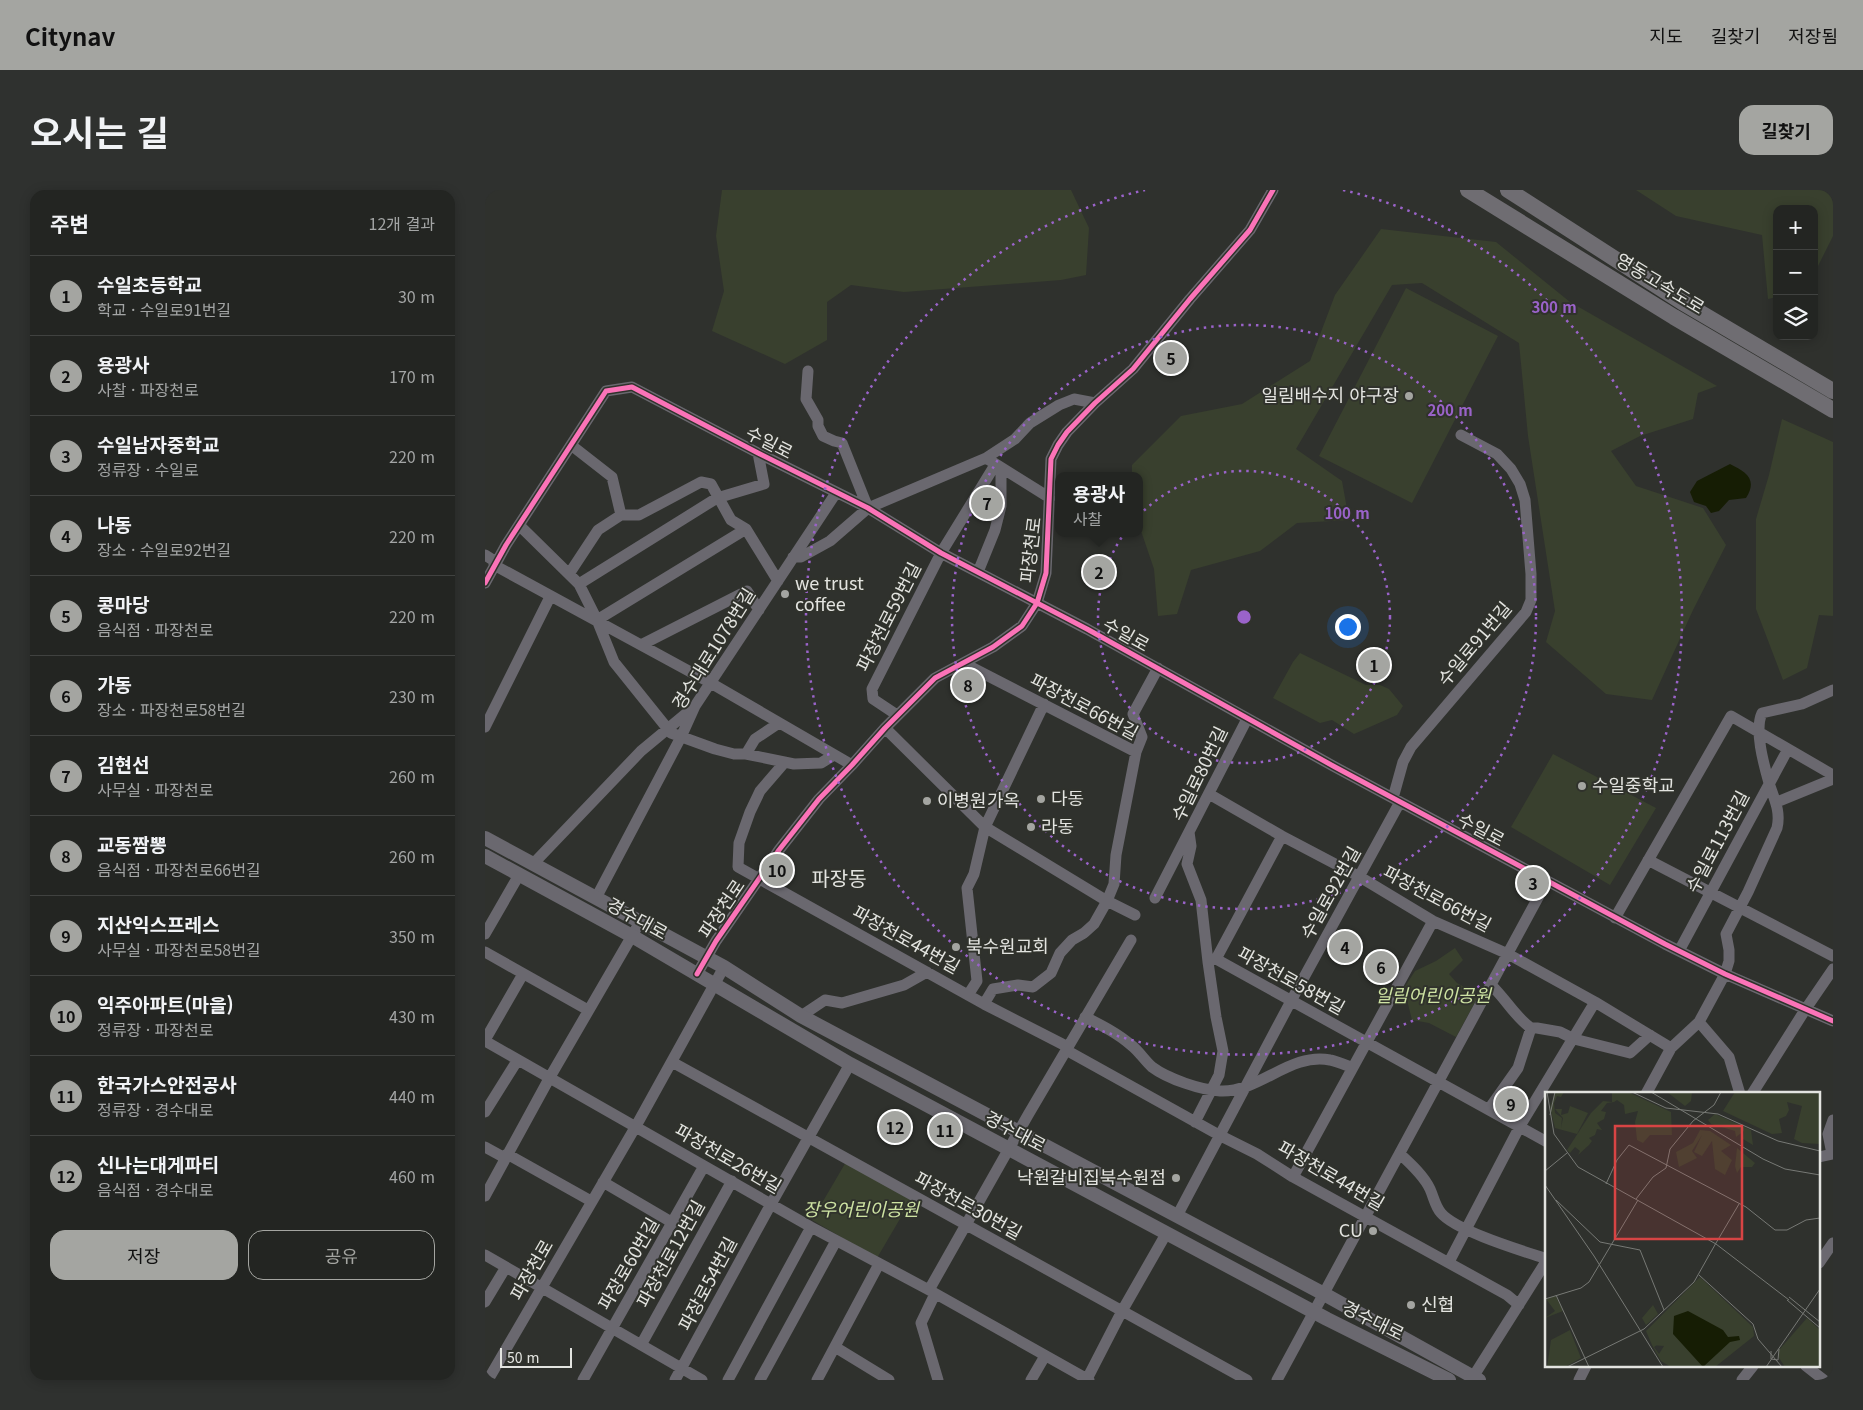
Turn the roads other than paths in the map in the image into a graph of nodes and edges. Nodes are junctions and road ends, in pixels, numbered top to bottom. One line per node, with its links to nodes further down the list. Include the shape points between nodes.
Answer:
1 (1273, 190): 6 (street, 파장천로, via 1250,230 1189,299 1133,370)
2 (1468, 190): 7 (highway, 영동고속도로)
3 (1508, 190): 5 (highway, 영동고속도로, via 1682,302)
4 (808, 371): 15 (street, via 806,399 818,426 823,436 842,442)
5 (1833, 391)
6 (1095, 403): 11 (street, via 1074,399 1059,405 1030,423); 14 (street, 파장천로, via 1057,445 1051,459)
7 (1833, 410)
8 (1461, 435): 57 (street, 수일로91번길, via 1497,454 1520,484 1525,510 1531,600 1526,612 1411,747 1403,762)
9 (571, 445): 10 (street, 수일로, via 606,391 632,387); 16 (street, via 612,477); 17 (street, 수일로)
10 (758, 453): 12 (street, 수일로); 13 (street, via 764,484)
11 (994, 464): 14 (street); 15 (street); 19 (street); 23 (street, via 1001,506)
12 (836, 493): 15 (street, 수일로); 21 (street, 경수대로1078번길)
13 (717, 498): 16 (street, 경수대로1078번길, via 711,484 701,482 639,516); 18 (street, 경수대로1078번길, via 731,520); 27 (street)
14 (1050, 498): 29 (street, 파장천로, via 1046,573)
15 (869, 508): 19 (street, 수일로); 21 (street, via 829,540 801,557)
16 (621, 515): 24 (street, via 598,530)
17 (519, 525): 22 (street, 수일로); 24 (street)
18 (746, 529): 25 (street, 경수대로1078번길); 31 (street)
19 (941, 552): 23 (street, 수일로); 39 (street, 파장천로59번길, via 872,689 873,699)
20 (485, 555): 22 (street)
21 (793, 557): 25 (street, 경수대로1078번길)
22 (495, 564): 26 (street, 수일로); 28 (street)
23 (979, 572): 29 (street, 수일로)
24 (569, 574): 27 (street)
25 (778, 581): 30 (street, 경수대로1078번길)
26 (485, 583)
27 (579, 584): 31 (street)
28 (550, 597): 31 (street); 42 (street)
29 (1037, 603): 33 (street, 파장천로, via 1022,626); 34 (street, 수일로)
30 (759, 610): 32 (street, via 747,591); 35 (street, 경수대로1078번길)
31 (597, 620): 32 (street); 43 (street, via 614,662)
32 (641, 645): 35 (street)
33 (963, 663): 37 (street, 파장천로66번길); 39 (street, 파장천로, via 935,678)
34 (1157, 668): 40 (street, 수일로); 48 (street, 수일로, via 1133,714 1142,737)
35 (709, 682): 38 (street, 경수대로1078번길); 41 (street)
36 (1833, 690): 45 (street, via 1802,704 1762,713)
37 (1044, 704): 48 (street, 파장천로66번길); 59 (street)
38 (695, 706): 43 (street); 46 (street, 경수대로1078번길)
39 (897, 715): 44 (street, 파장천로)
40 (1247, 719): 56 (street, 수일로80번길); 57 (street, 수일로)
41 (779, 723): 49 (street, via 755,739); 50 (street)
42 (485, 727)
43 (667, 728): 46 (street); 65 (street, via 613,779)
44 (885, 728): 52 (street, 파장천로); 59 (street)
45 (1758, 732): 47 (street); 55 (street); 63 (street, via 1731,716)
46 (681, 737): 49 (street, 경수대로1078번길, via 734,754); 71 (street, 경수대로1078번길)
47 (1788, 749): 53 (street); 55 (street, 수일로113번길)
48 (1136, 752): 73 (street, 파장천로66번길, via 1116,855 1114,884)
49 (746, 754): 51 (street, 경수대로1078번길)
50 (833, 754): 51 (street, 경수대로1078번길, via 821,763); 52 (street)
51 (785, 762): 67 (street, 파장천로, via 760,792 739,844 738,867)
52 (852, 765): 67 (street, 파장천로, via 819,799)
53 (1833, 775)
54 (1833, 779): 58 (street)
55 (1769, 783): 58 (street); 70 (street, 수일로113번길)
56 (1209, 794): 60 (street, 수일로80번길); 61 (street, 파장천로66번길)
57 (1396, 800): 68 (street, 수일로92번길); 69 (street, 수일로)
58 (1777, 802): 74 (street, via 1777,828)
59 (985, 828): 73 (street); 93 (street, via 974,874 967,888)
60 (1189, 832): 72 (street); 121 (street, 수일로80번길, via 1191,846 1187,864 1201,900 1223,1051 1219,1075)
61 (1282, 836): 68 (street, 파장천로66번길); 98 (street, 파장천로58번길, via 1216,959)
62 (485, 838): 65 (main road, 경수대로)
63 (1648, 860): 70 (street); 76 (street)
64 (487, 861): 66 (main road, 경수대로)
65 (533, 864): 71 (main road, 경수대로)
66 (519, 875): 79 (street); 80 (main road, 경수대로)
67 (759, 878): 86 (street, 파장천로); 89 (street, 파장천로44번길)
68 (1360, 878): 77 (street, 파장천로66번길); 98 (street, 수일로92번길)
69 (1547, 881): 76 (street, 수일로); 84 (street)
70 (1711, 892): 74 (street); 82 (street, 수일로113번길)
71 (596, 898): 78 (main road, 경수대로)
72 (1155, 898)
73 (1107, 902): 75 (street); 96 (street, via 1094,924 1072,940 1060,953 1051,973 1033,987 1018,985)
74 (1740, 908): 85 (street); 92 (street, via 1726,934 1729,961)
75 (1135, 915)
76 (1615, 918): 82 (street, 수일로)
77 (1433, 921): 84 (street, 파장천로66번길); 111 (street)
78 (640, 922): 80 (street); 86 (main road, 경수대로)
79 (485, 934)
80 (631, 936): 91 (main road, 경수대로); 101 (street)
81 (1131, 940): 104 (street)
82 (1679, 951): 92 (street, 수일로)
83 (485, 952): 90 (street)
84 (1508, 954): 95 (street); 99 (street, 파장천로66번길)
85 (1833, 956)
86 (706, 958): 87 (main road, 경수대로); 91 (street, 파장천로)
87 (724, 967): 94 (street, 파장천로); 103 (main road, 경수대로)
88 (1833, 969): 102 (street)
89 (927, 972): 97 (street, 파장천로44번길); 103 (street, via 904,985 842,1003 825,1000)
90 (523, 974): 101 (street); 110 (street)
91 (697, 974): 94 (main road, 경수대로)
92 (1725, 974): 102 (street, 수일로); 105 (street)
93 (977, 981): 96 (street); 97 (street)
94 (715, 985): 115 (street, 파장천로); 116 (main road, 경수대로)
95 (1491, 985): 107 (street, via 1521,1022); 119 (street)
96 (993, 989): 100 (street)
97 (968, 995): 100 (street, 파장천로44번길)
98 (1291, 1001): 111 (street, 파장천로58번길); 120 (street, 수일로92번길)
99 (1595, 1002): 108 (street, 파장천로66번길); 109 (street)
100 (984, 1004): 112 (street, 파장천로44번길)
101 (588, 1010): 118 (street)
102 (1805, 1010): 106 (street, 수일로); 122 (street)
103 (801, 1016): 131 (main road, 경수대로)
104 (1085, 1017): 112 (street); 121 (street, via 1132,1046 1153,1067 1174,1079)
105 (1699, 1022): 113 (street); 124 (street, via 1729,1058)
106 (1833, 1022)
107 (1531, 1028): 109 (street, via 1561,1032); 125 (street, via 1518,1068)
108 (1650, 1036): 109 (street, via 1630,1053); 113 (street, 파장천로66번길)
109 (1574, 1039): 130 (street)
110 (485, 1041): 114 (street, 파장천로26번길)
111 (1365, 1042): 117 (street); 119 (street, 파장천로58번길)
112 (1067, 1048): 128 (street, 파장천로44번길); 131 (street)
113 (1671, 1048): 123 (street)
114 (517, 1060): 118 (street, 파장천로26번길); 126 (street)
115 (672, 1062): 129 (street, 파장천로); 133 (street, 파장천로30번길)
116 (850, 1064): 133 (street, 파장로54번길); 136 (main road, 경수대로)
117 (1351, 1067): 120 (street, via 1329,1059 1312,1060 1295,1064); 141 (street)
118 (549, 1077): 129 (street, 파장천로26번길); 138 (street)
119 (1439, 1083): 125 (street, 파장천로58번길); 137 (street)
120 (1247, 1087): 121 (street); 132 (street, 수일로92번길)
121 (1210, 1090): 128 (street)
122 (1757, 1091)
123 (1647, 1092)
124 (1739, 1092)
125 (1489, 1109): 130 (street, 파장천로58번길)
126 (485, 1112)
127 (1833, 1120): 139 (street, via 1828,1134 1832,1154)
128 (1195, 1122): 132 (street, 파장천로44번길)
129 (636, 1126): 140 (street, 파장천로26번길); 143 (street, 파장천로)
130 (1520, 1126): 134 (street, 파장천로58번길); 152 (street)
131 (1019, 1131): 136 (street); 147 (main road, 경수대로)
132 (1219, 1135): 141 (street, 파장천로44번길); 147 (street, 수일로92번길)
133 (808, 1138): 146 (street, 파장로54번길); 150 (street, 파장천로30번길)
134 (1545, 1141)
135 (485, 1147): 138 (street)
136 (1009, 1150): 150 (street); 153 (main road, 경수대로)
137 (1400, 1154): 148 (street); 152 (street, via 1429,1187 1443,1216)
138 (506, 1156): 144 (street); 145 (street)
139 (1821, 1157)
140 (704, 1166): 142 (street, 파장천로26번길); 149 (street, 파장로60번길)
141 (1293, 1177): 148 (street, 파장천로44번길)
142 (733, 1181): 146 (street, 파장천로26번길); 170 (street, 파장천로12번길)
143 (603, 1182): 145 (street, 파장천로); 149 (street)
144 (485, 1196)
145 (591, 1201): 163 (street, 파장천로)
146 (771, 1204): 151 (street, 파장천로26번길); 173 (street, 파장로54번길)
147 (1177, 1216): 166 (main road, 경수대로)
148 (1365, 1217): 159 (street, 파장천로44번길); 166 (street)
149 (673, 1223): 169 (street, 파장로60번길)
150 (965, 1224): 164 (street); 168 (street, 파장천로30번길)
151 (811, 1227): 154 (street, 파장천로26번길); 182 (street)
152 (1465, 1229): 157 (street); 159 (street)
153 (1167, 1234): 166 (main road, 경수대로); 168 (street)
154 (836, 1241): 161 (street, 파장천로26번길); 183 (street)
155 (1833, 1243): 158 (street)
156 (485, 1255): 162 (street)
157 (1545, 1259)
158 (1821, 1260)
159 (1449, 1262): 167 (street, 파장천로44번길)
160 (1545, 1263): 167 (street)
161 (879, 1264): 164 (street, 파장천로26번길); 171 (street)
162 (506, 1267): 163 (street); 165 (street)
163 (542, 1288): 169 (street); 178 (street, 파장천로)
164 (932, 1292): 172 (street, 파장천로26번길); 186 (street, via 921,1323)
165 (485, 1302)
166 (1320, 1302): 177 (main road, 경수대로); 190 (street); 191 (main road, 경수대로)
167 (1519, 1304): 177 (street)
168 (1122, 1311): 188 (street); 189 (street, 파장천로30번길)
169 (612, 1328): 170 (street); 179 (street, 파장로60번길)
170 (641, 1345): 173 (street)
171 (835, 1347): 184 (street); 185 (street)
172 (1045, 1356): 187 (street); 188 (street, 파장천로26번길)
173 (682, 1368): 180 (street, 파장로54번길); 181 (street)
174 (1585, 1368): 192 (street)
175 (1751, 1368): 193 (street)
176 (1809, 1368): 194 (street)
177 (1476, 1378)
178 (488, 1380)
179 (583, 1380)
180 (675, 1380)
181 (702, 1380)
182 (728, 1380)
183 (760, 1380)
184 (817, 1380)
185 (889, 1380)
186 (938, 1380)
187 (1031, 1380)
188 (1088, 1380)
189 (1247, 1380)
190 (1277, 1380)
191 (1449, 1380)
192 (1579, 1380)
193 (1742, 1380)
194 (1824, 1380)

